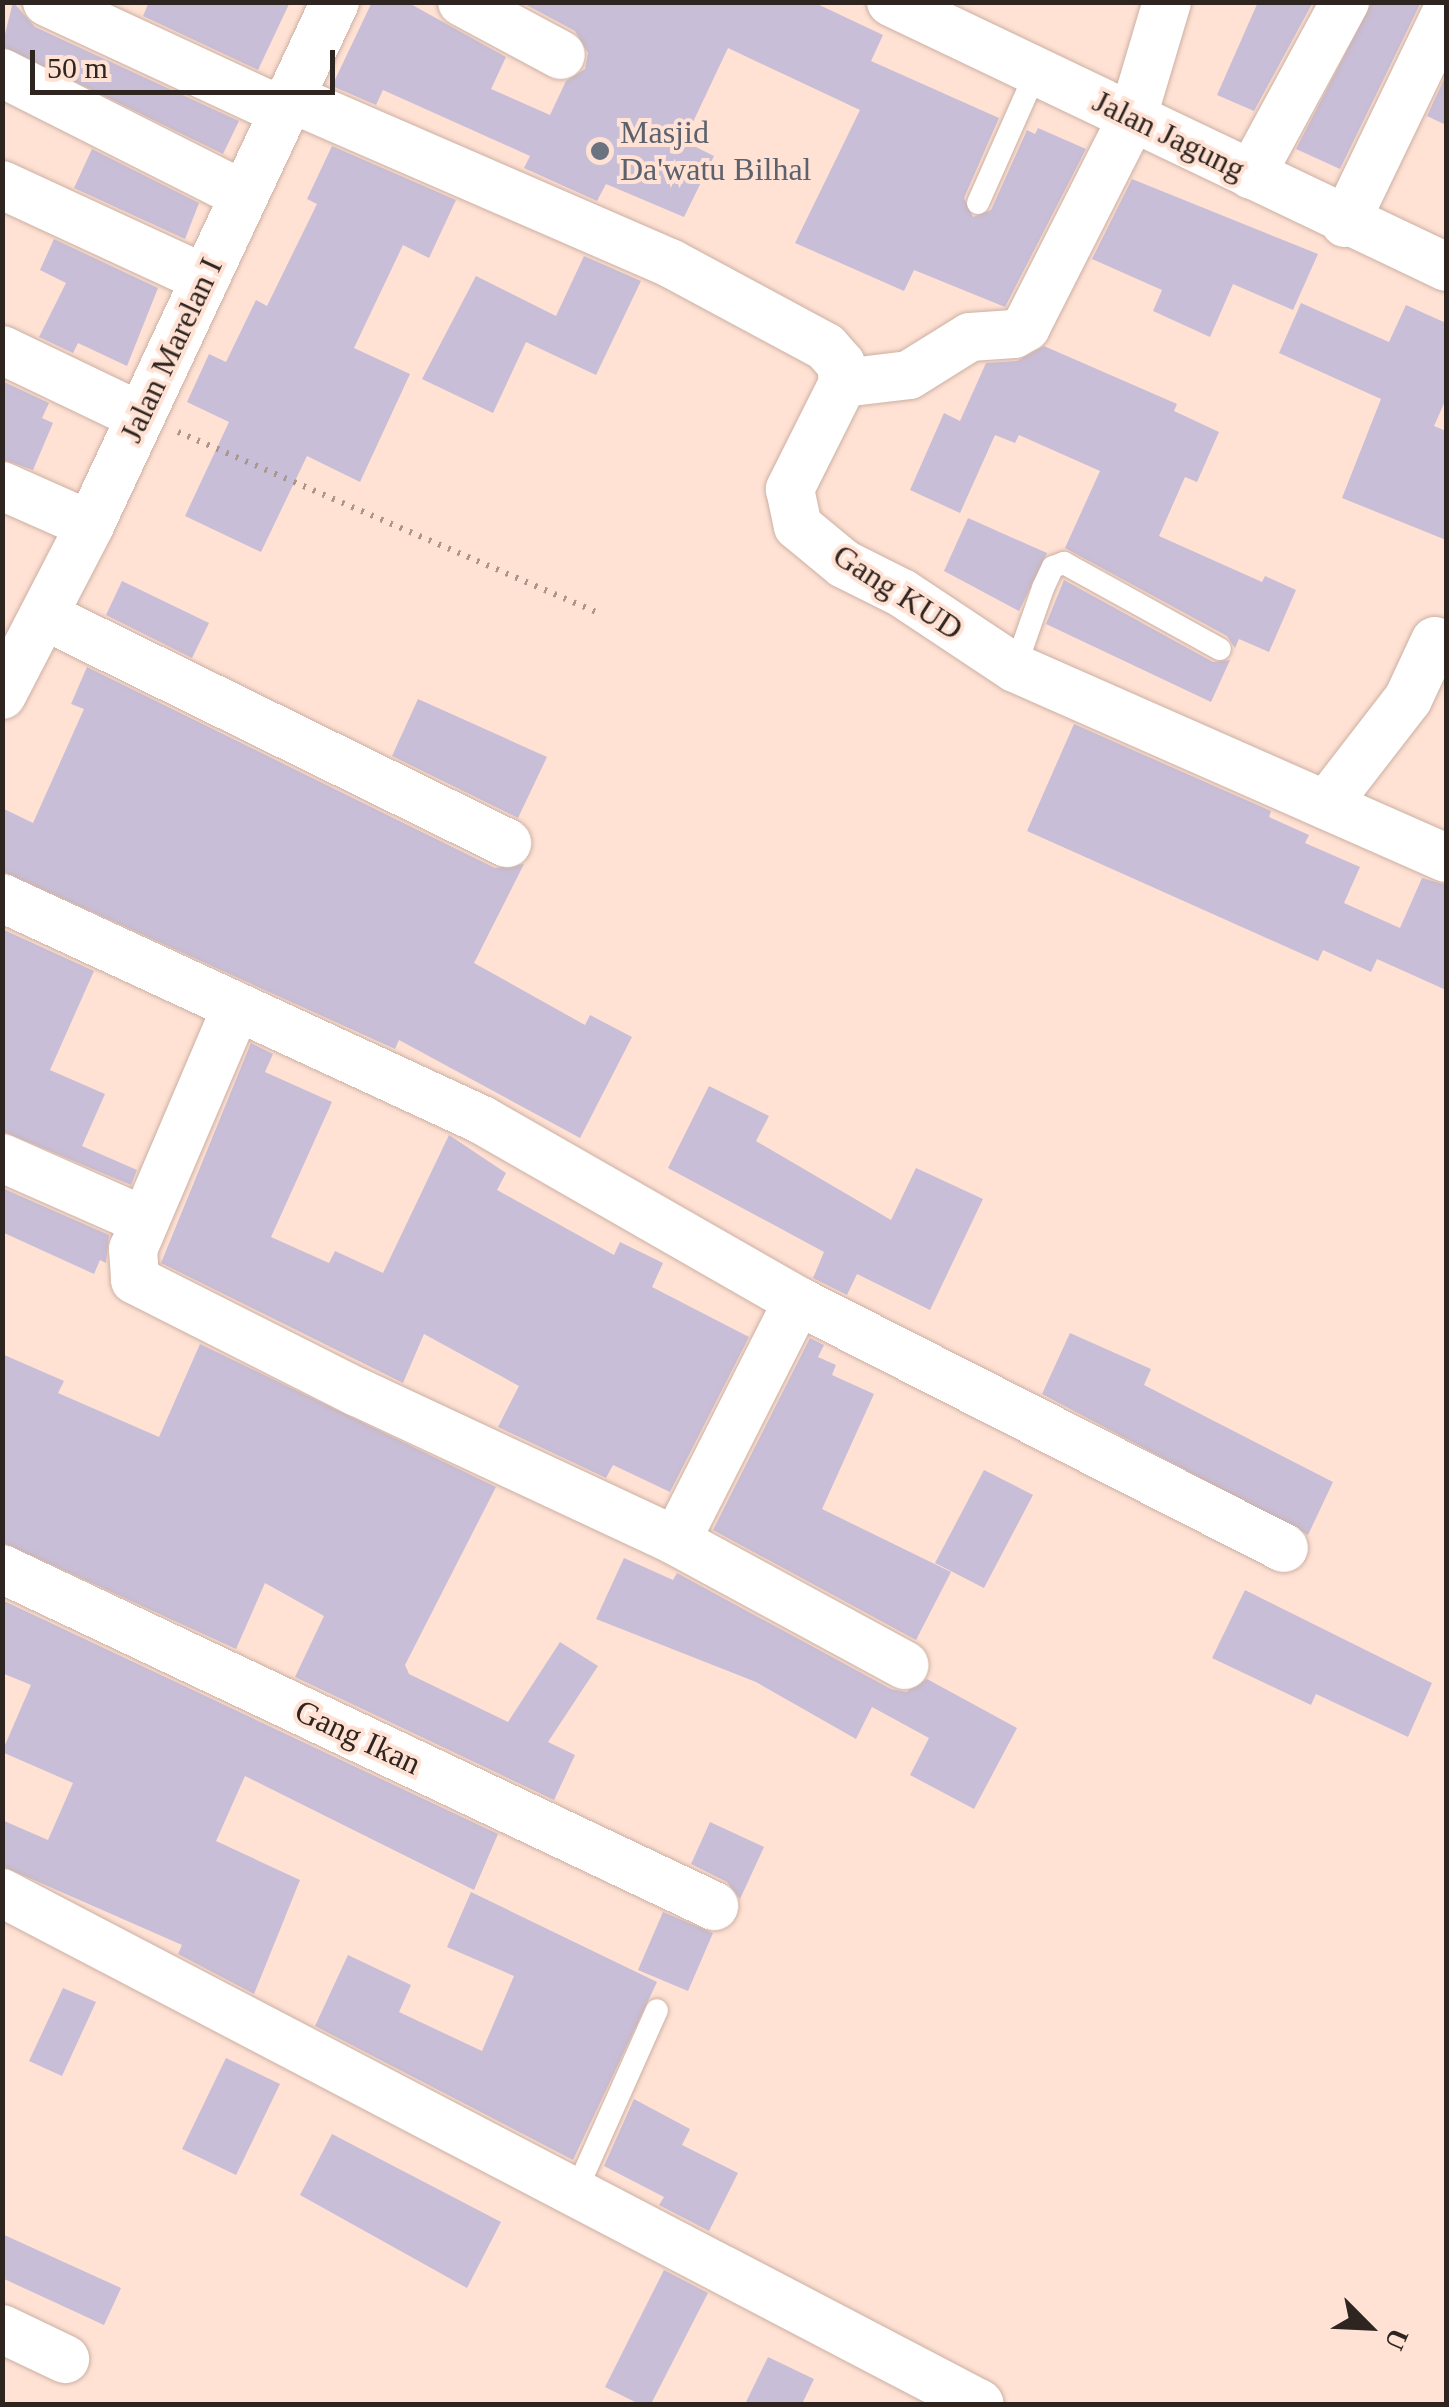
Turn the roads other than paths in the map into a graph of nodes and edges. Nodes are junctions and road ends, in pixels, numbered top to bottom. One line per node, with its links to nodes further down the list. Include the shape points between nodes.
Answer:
1 (47, 2): 11 (street)
2 (335, 2): 11 (street, Jalan Marelan I)
3 (462, 2): 8 (street)
4 (891, 2): 9 (street, Jalan Jagung)
5 (1345, 2): 13 (street)
6 (1167, 3): 12 (street)
7 (1446, 13): 17 (street)
8 (561, 55)
9 (1037, 70): 12 (street, Jalan Jagung); 16 (lane)
10 (2, 73): 15 (street)
11 (285, 104): 15 (street, Jalan Marelan I); 21 (street, via 670,263 826,347 840,364)
12 (1133, 116): 13 (street, Jalan Jagung); 21 (street, via 1026,327 970,337 909,375)
13 (1251, 174): 17 (street, Jalan Jagung)
14 (2, 185): 19 (street)
15 (242, 194): 19 (street, Jalan Marelan I)
16 (978, 203)
17 (1345, 223): 18 (street, Jalan Jagung)
18 (1446, 267)
19 (205, 279): 22 (street, Jalan Marelan I)
20 (2, 350): 22 (street)
21 (844, 384): 28 (street, Gang KUD, via 790,490 798,526 844,564 902,593)
22 (140, 416): 24 (street, Jalan Marelan I)
23 (2, 486): 24 (street)
24 (90, 525): 25 (street, Jalan Marelan I)
25 (45, 616): 29 (street, Jalan Marelan I); 31 (street)
26 (1435, 641): 30 (street, via 1408,699)
27 (1220, 649): 28 (lane, via 1064,563 1053,567 1043,588)
28 (1015, 668): 30 (street, Gang KUD)
29 (5, 684)
30 (1326, 804): 32 (street, Gang KUD)
31 (507, 843)
32 (1446, 858)
33 (2, 898): 34 (street)
34 (236, 1008): 36 (street); 37 (street, via 482,1120)
35 (2, 1158): 36 (street)
36 (145, 1221): 38 (street, via 129,1262 135,1280)
37 (798, 1302): 38 (street); 39 (street)
38 (676, 1541): 41 (street)
39 (1284, 1548)
40 (2, 1569): 43 (street, Gang Ikan)
41 (904, 1665)
42 (2, 1892): 45 (street)
43 (714, 1906)
44 (657, 2010): 45 (lane)
45 (576, 2190): 48 (street)
46 (2, 2329): 47 (street)
47 (65, 2360)
48 (980, 2404)

